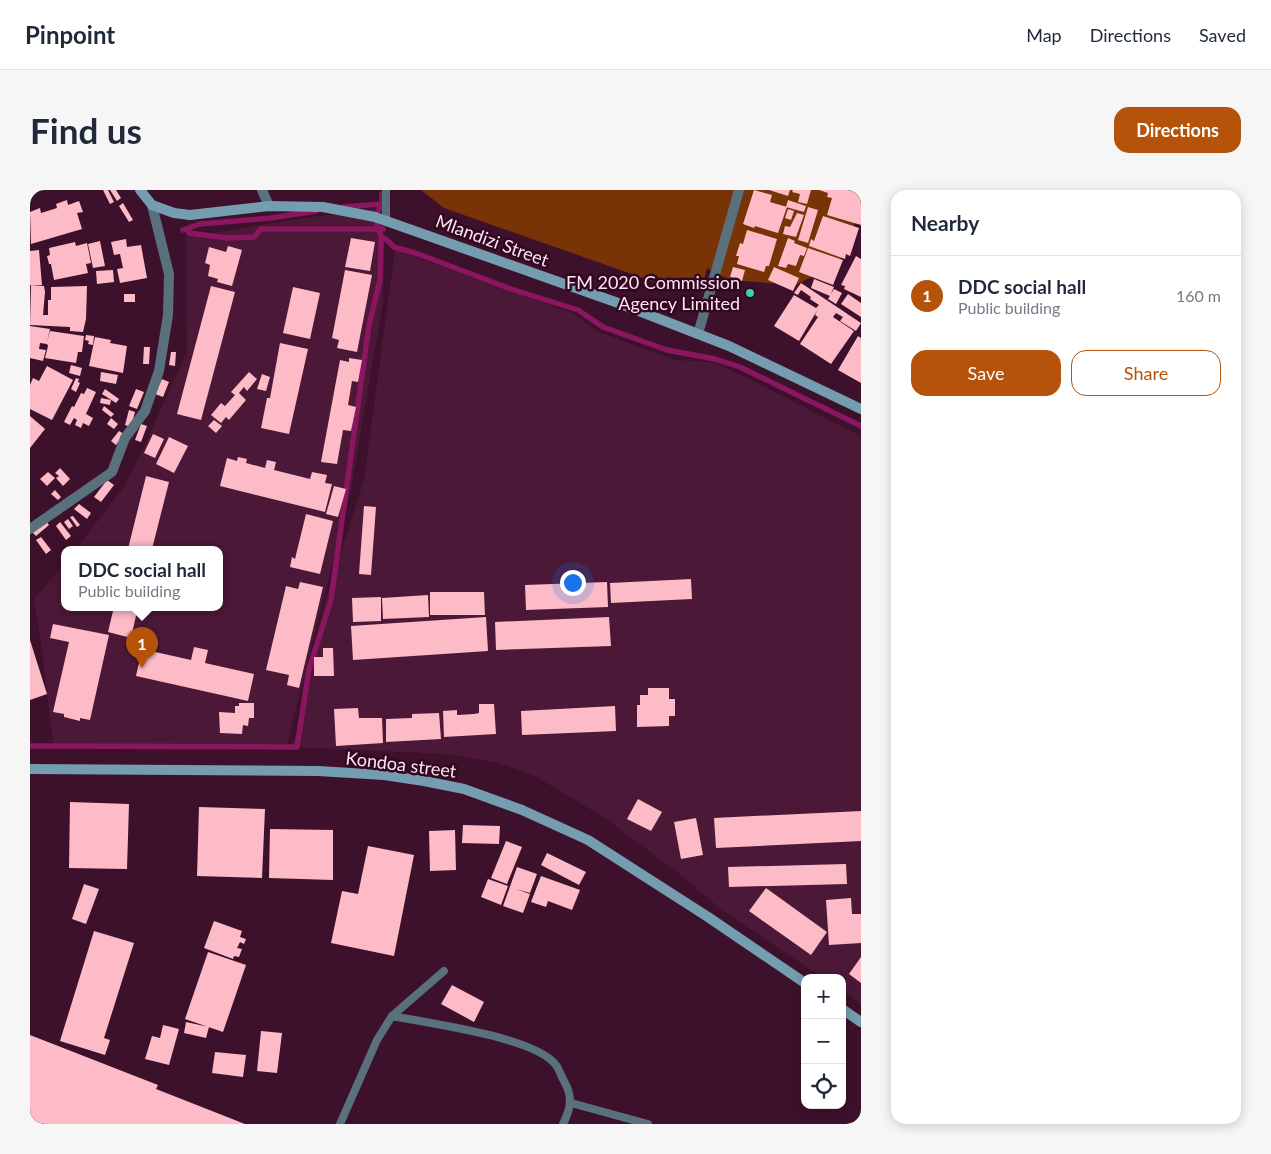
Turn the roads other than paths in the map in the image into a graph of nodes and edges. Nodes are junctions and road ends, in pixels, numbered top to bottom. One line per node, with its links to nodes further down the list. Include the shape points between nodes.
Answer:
1 (140, 190): 5 (street)
2 (262, 190): 6 (street)
3 (386, 190): 7 (lane)
4 (739, 190): 8 (street)
5 (152, 205): 6 (street, Mlandizi Street, via 174,214 190,215); 10 (street, via 169,274 168,315 159,371 145,411 125,438 112,472)
6 (269, 206): 7 (street, Mlandizi Street, via 323,207)
7 (386, 220): 8 (street, Mlandizi Street)
8 (698, 334): 9 (street, Mlandizi Street)
9 (861, 410)
10 (30, 529)
11 (30, 769): 13 (street, Kondoa street, via 384,775 464,789 522,810 588,840)
12 (444, 971): 15 (lane)
13 (801, 980)
14 (846, 1012): 16 (street)
15 (392, 1016): 17 (lane, via 508,1040 533,1049 555,1063 567,1086); 18 (lane, via 377,1040)
16 (861, 1022)
17 (571, 1103): 19 (lane); 20 (lane)
18 (340, 1124)
19 (563, 1124)
20 (648, 1124)

